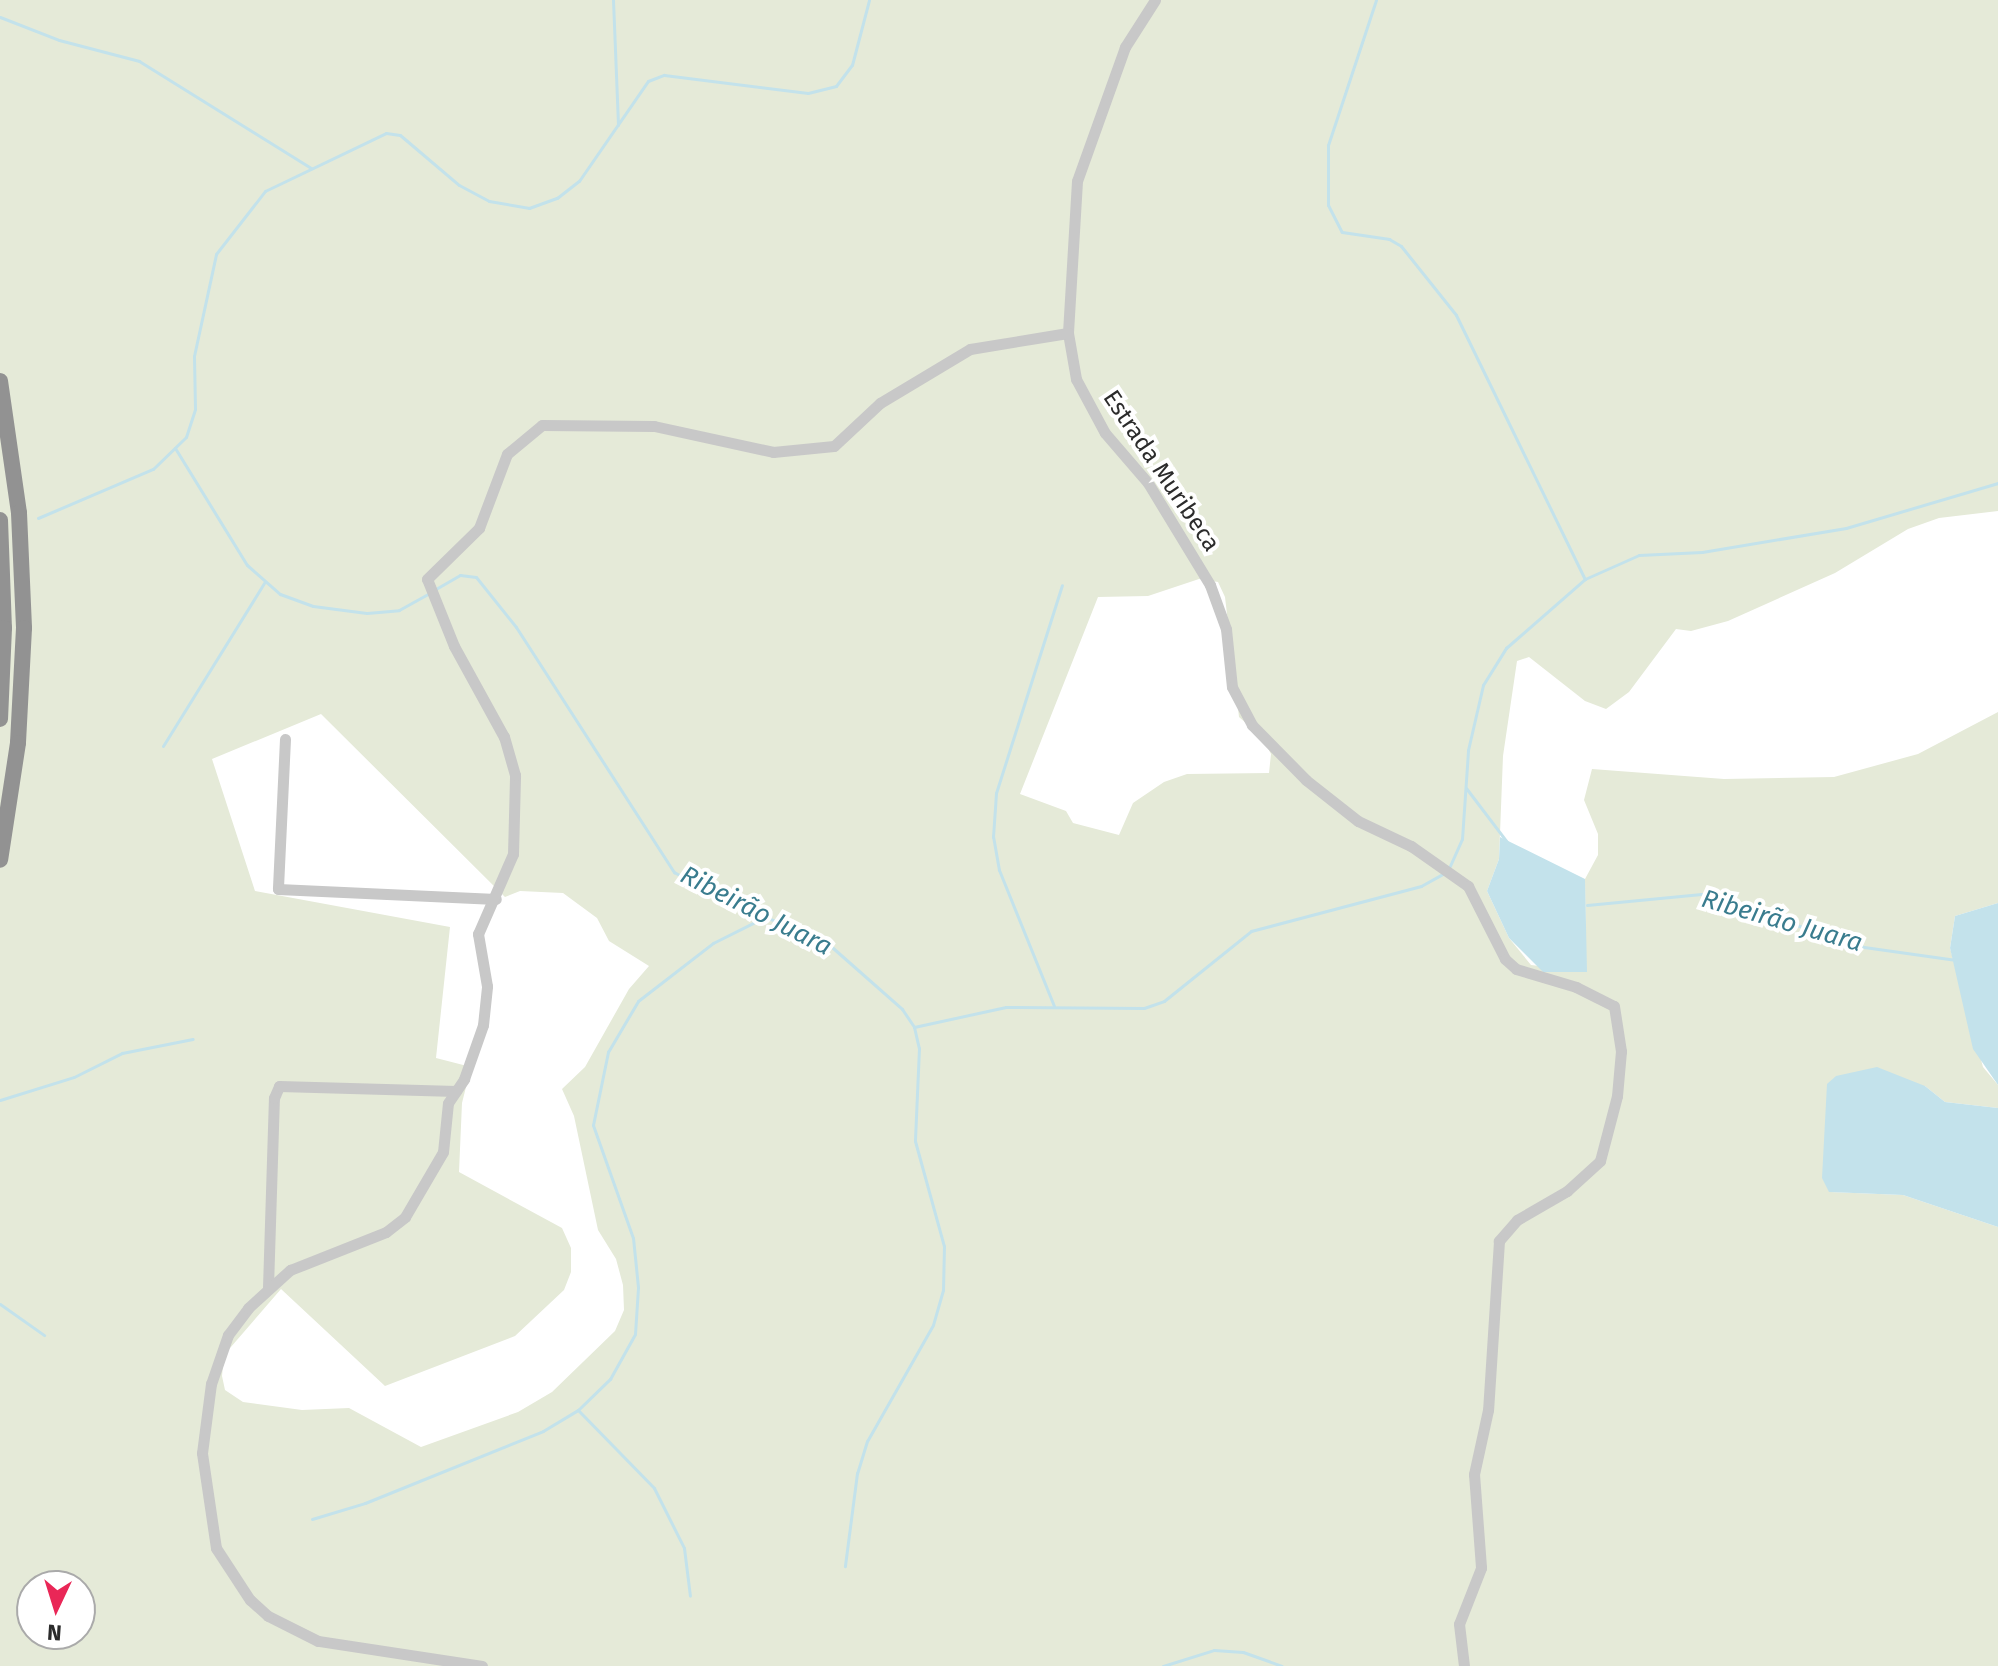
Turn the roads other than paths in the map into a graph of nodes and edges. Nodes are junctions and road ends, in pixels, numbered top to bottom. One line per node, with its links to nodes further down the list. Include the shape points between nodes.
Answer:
1 (1155, 0): 2 (street, Estrada Muribeca, via 1125,47 1081,164)
2 (1068, 333): 8 (street, via 1004,339 970,349 880,403 834,446 773,452 654,426 554,422 517,441 498,472 479,528 427,581 461,659 497,720 515,775 516,836); 12 (street, Estrada Muribeca, via 1076,379 1105,433 1148,483 1210,585 1226,629 1232,687 1252,725 1306,780 1358,821 1411,846 1468,886 1505,959 1516,969 1576,987 1614,1006 1619,1081 1600,1161 1567,1191 1517,1220 1499,1241 1488,1410 1474,1474 1481,1568 1459,1624)
3 (0, 381): 7 (highway, via 19,513 24,628 18,743)
4 (0, 520): 5 (highway)
5 (0, 719)
6 (285, 739): 8 (street, via 278,889)
7 (0, 860)
8 (496, 899): 9 (street, via 478,934 487,986 483,1025)
9 (456, 1091): 10 (street, via 448,1103 443,1152 405,1217 386,1232 308,1260); 10 (street, via 279,1086 274,1098)
10 (268, 1287): 11 (street, via 228,1335 211,1384 202,1453 216,1548 250,1600 291,1631 345,1646)
11 (482, 1666)
12 (1464, 1666)

